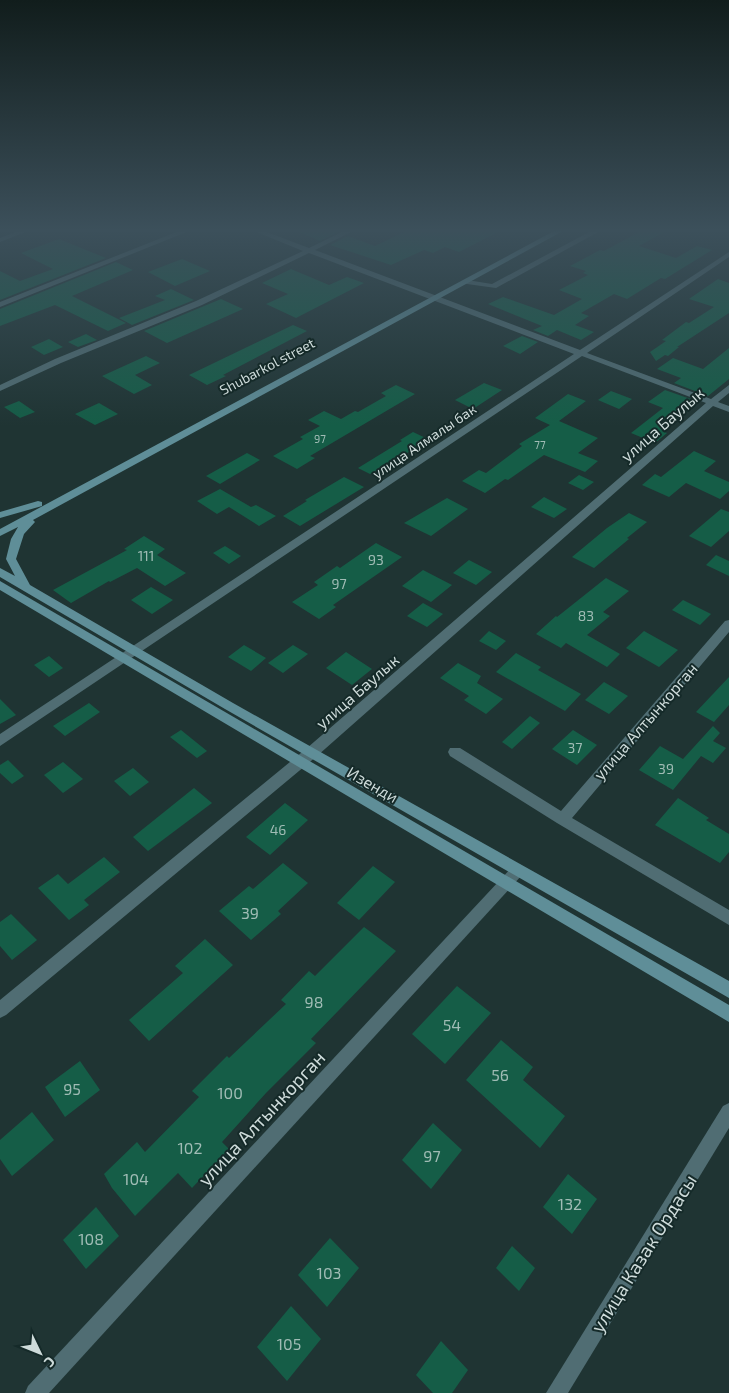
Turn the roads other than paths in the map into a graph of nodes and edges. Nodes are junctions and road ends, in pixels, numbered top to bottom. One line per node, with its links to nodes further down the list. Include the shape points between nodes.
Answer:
1 (23, 296): 5 (street)
2 (213, 296): 7 (street)
3 (433, 296): 6 (street); 11 (street, Shubarkol street)
4 (666, 296): 6 (street, улица Алмалы бак)
5 (0, 305)
6 (580, 353): 9 (street); 20 (street, улица Алмалы бак)
7 (0, 388)
8 (729, 388): 9 (street, улица Баулык)
9 (711, 402): 10 (street); 22 (street, улица Баулык)
10 (729, 409)
11 (43, 506): 12 (street); 13 (street, Shubarkol street); 14 (street, Shubarkol street); 18 (street, via 22,527 14,544 11,559)
12 (0, 515)
13 (0, 524)
14 (0, 533)
15 (0, 572): 18 (street, Изенди)
16 (0, 585): 18 (street, Изенди)
17 (0, 592): 18 (street)
18 (24, 593): 20 (street, Изенди)
19 (729, 624): 25 (street, улица Алтынкорган)
20 (130, 655): 21 (street, улица Алмалы бак); 22 (street, Изенди); 24 (street, Изенди)
21 (0, 741)
22 (312, 752): 24 (street, улица Баулык); 26 (street, Изенди)
23 (455, 752): 25 (street)
24 (300, 762): 26 (street, Изенди); 29 (street, улица Баулык)
25 (562, 819): 27 (street)
26 (512, 877): 28 (street, Изенди); 30 (street, Изенди); 32 (street, улица Алтынкорган)
27 (729, 918)
28 (729, 990)
29 (0, 1010)
30 (729, 1014)
31 (729, 1112): 33 (street, улица Казак Ордасы)
32 (35, 1393)
33 (556, 1393)

